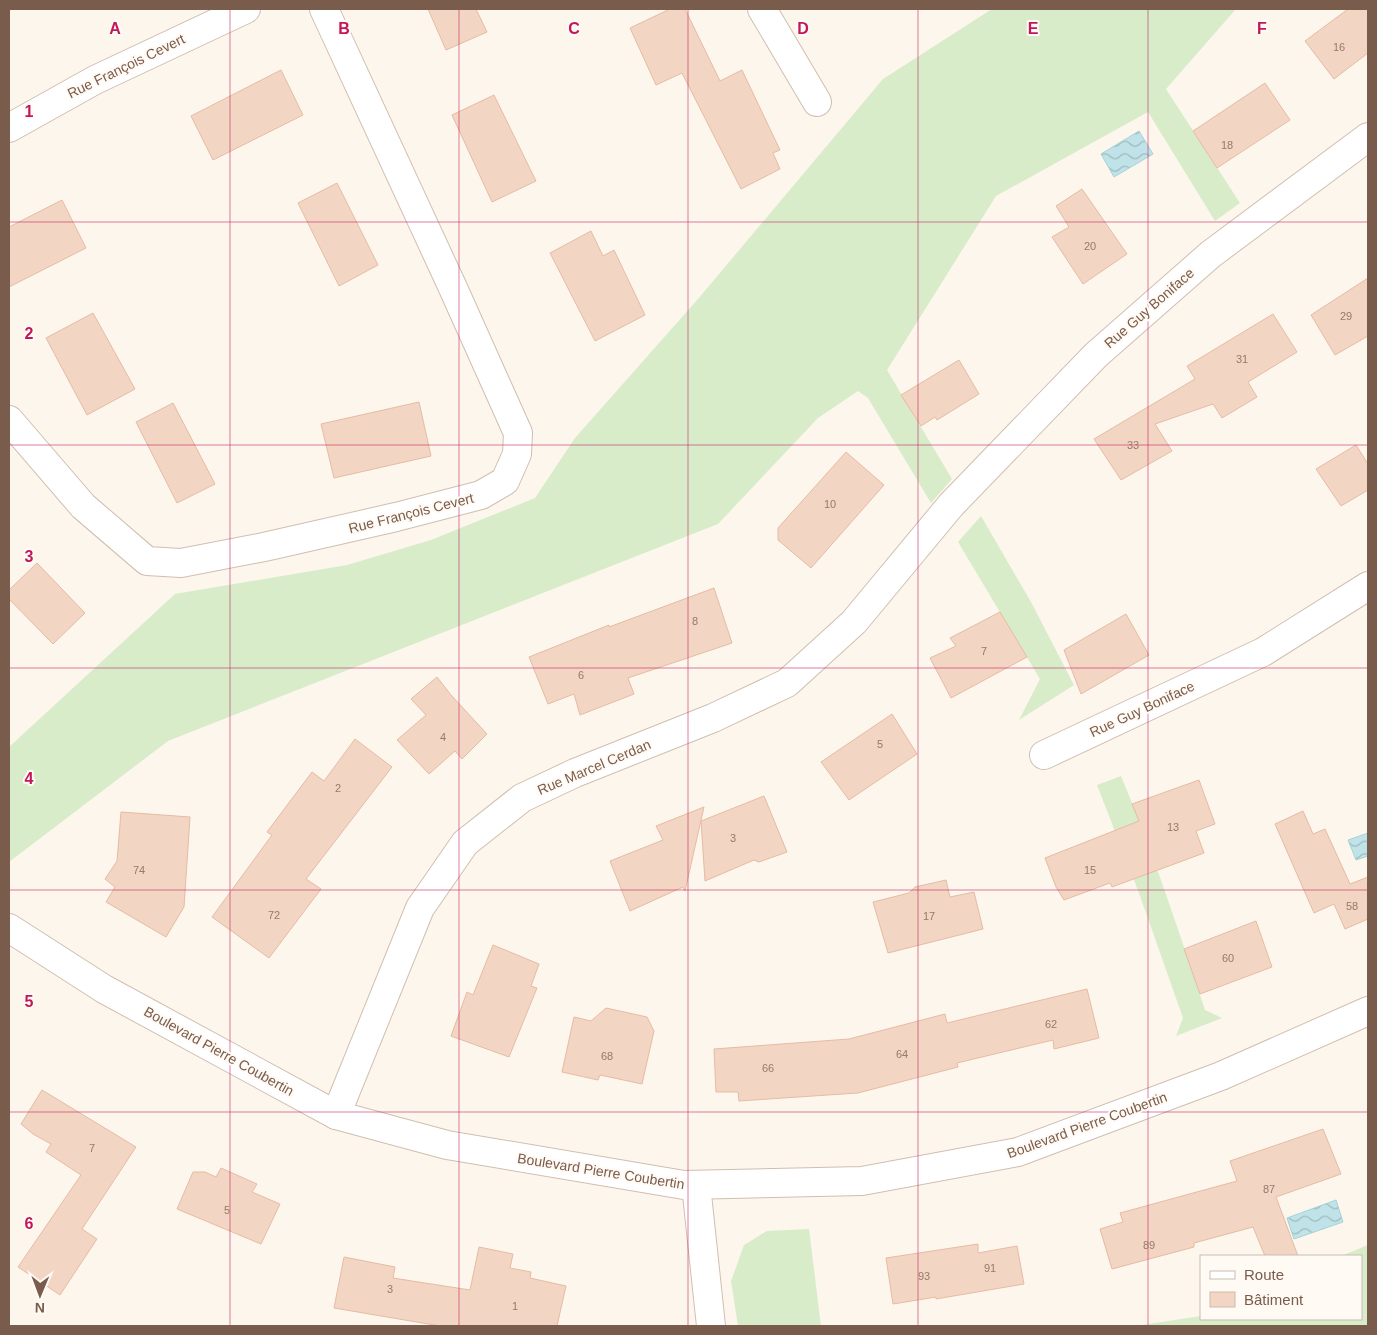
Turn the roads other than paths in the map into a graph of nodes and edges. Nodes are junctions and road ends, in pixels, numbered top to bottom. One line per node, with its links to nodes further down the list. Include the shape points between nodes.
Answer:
1 (246, 9): 5 (street, Rue François Cevert, via 95,80)
2 (324, 9): 7 (street, Rue François Cevert, via 518,433 517,454 505,481 481,495 264,548 181,563 147,560 83,506)
3 (762, 9): 4 (street)
4 (817, 102)
5 (9, 128)
6 (1368, 137): 8 (street, Rue Guy Boniface, via 1211,254 1096,355)
7 (9, 420)
8 (951, 505): 13 (street, Rue Marcel Cerdan, via 854,622 787,683 713,718 574,773 522,798 465,844 420,908)
9 (1368, 586): 10 (street, Rue Guy Boniface, via 1263,652)
10 (1044, 755)
11 (9, 928): 13 (street, Boulevard Pierre Coubertin, via 104,989)
12 (1368, 1011): 14 (street, Boulevard Pierre Coubertin, via 1221,1076 1018,1152 862,1181)
13 (336, 1115): 14 (street, Boulevard Pierre Coubertin, via 447,1146)
14 (696, 1185): 15 (street)
15 (711, 1326)

